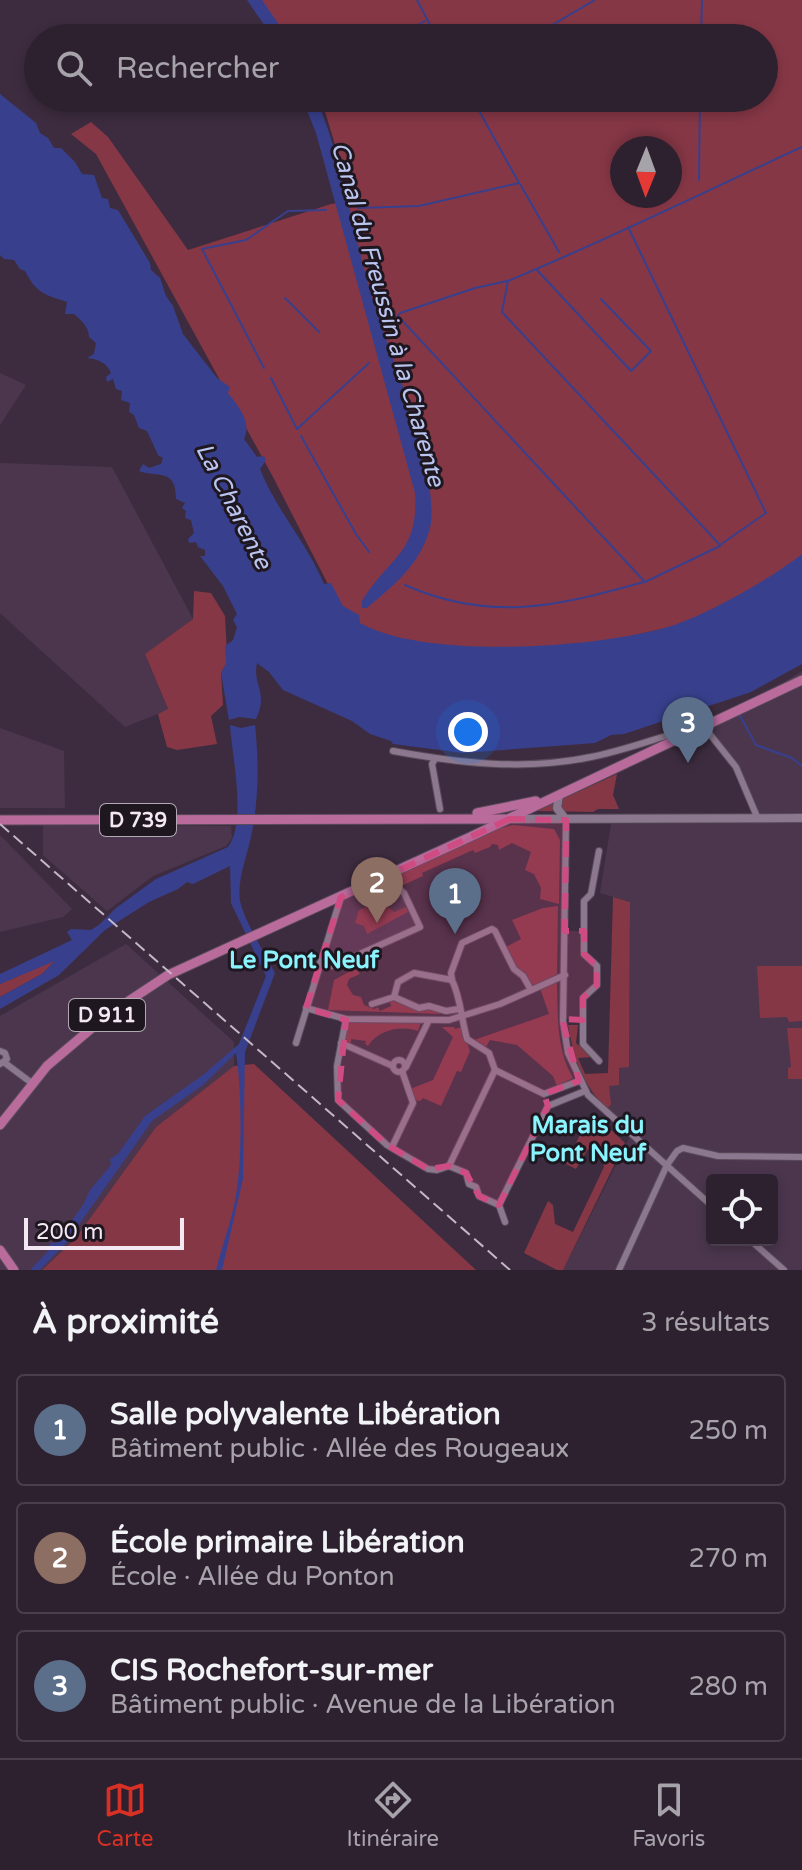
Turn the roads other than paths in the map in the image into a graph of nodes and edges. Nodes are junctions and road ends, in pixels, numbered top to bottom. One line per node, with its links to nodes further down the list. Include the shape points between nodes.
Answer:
1 (802, 680): 2 (main road, D 739)
2 (705, 728): 3 (main road, D 739); 13 (street, via 736,767)
3 (674, 742): 5 (street, via 669,735 591,757 520,766); 6 (main road, D 739)
4 (393, 751): 5 (street)
5 (435, 759): 8 (street)
6 (574, 788): 7 (main road, D 739); 10 (main road, D 739)
7 (559, 795): 12 (main road, D 739); 15 (main road, via 557,808)
8 (440, 809)
9 (802, 818): 13 (main road)
10 (454, 819): 11 (main road, D 739); 14 (main road, D 739)
11 (466, 819): 12 (main road, D 739); 16 (main road)
12 (509, 819): 15 (main road); 16 (main road, D 739)
13 (758, 819): 15 (main road)
14 (0, 820)
15 (566, 820): 20 (street)
16 (470, 837): 18 (main road, D 911)
17 (599, 851): 21 (street, via 591,894 584,901)
18 (384, 877): 19 (main road, D 911); 22 (street, via 404,893 420,927 333,966)
19 (341, 897): 22 (street); 43 (main road, D 911, via 146,987 47,1066)
20 (565, 931): 21 (street); 23 (street)
21 (584, 931): 34 (street, via 584,954 597,966 597,985 583,998)
22 (320, 963): 28 (street)
23 (565, 975): 25 (street); 32 (street)
24 (452, 980): 25 (street, via 462,943 493,929); 26 (street, via 414,973 398,982); 29 (street)
25 (531, 990): 30 (street)
26 (394, 997): 27 (street); 29 (street, via 419,1008)
27 (372, 1004)
28 (306, 1008): 31 (street); 35 (street)
29 (459, 1009): 30 (street)
30 (461, 1017): 33 (street); 41 (street, via 467,1039 489,1053)
31 (346, 1019): 33 (street); 36 (street)
32 (563, 1019): 34 (street); 42 (street)
33 (429, 1020): 40 (street)
34 (583, 1020): 38 (street, via 583,1044)
35 (296, 1043)
36 (341, 1043): 40 (street, via 396,1071); 48 (street, via 338,1100)
37 (0, 1051): 39 (street, via 7,1054)
38 (599, 1061)
39 (3, 1064): 43 (street)
40 (403, 1066): 48 (street, via 413,1103)
41 (495, 1070): 45 (street); 51 (street)
42 (579, 1081): 44 (street); 45 (street)
43 (33, 1084): 47 (main road, D 911)
44 (585, 1091): 46 (street); 50 (street)
45 (544, 1094): 46 (street)
46 (548, 1106): 53 (street)
47 (0, 1125)
48 (392, 1147): 51 (street, via 428,1169)
49 (802, 1157): 50 (street, via 718,1156 683,1148)
50 (667, 1165): 52 (street); 59 (street)
51 (449, 1166): 53 (street, via 466,1173 479,1196)
52 (706, 1201)
53 (499, 1205): 54 (street)
54 (505, 1222)
55 (755, 1246): 57 (street)
56 (0, 1250): 58 (main road)
57 (774, 1267): 60 (street)
58 (14, 1270)
59 (619, 1270)
60 (784, 1270)

